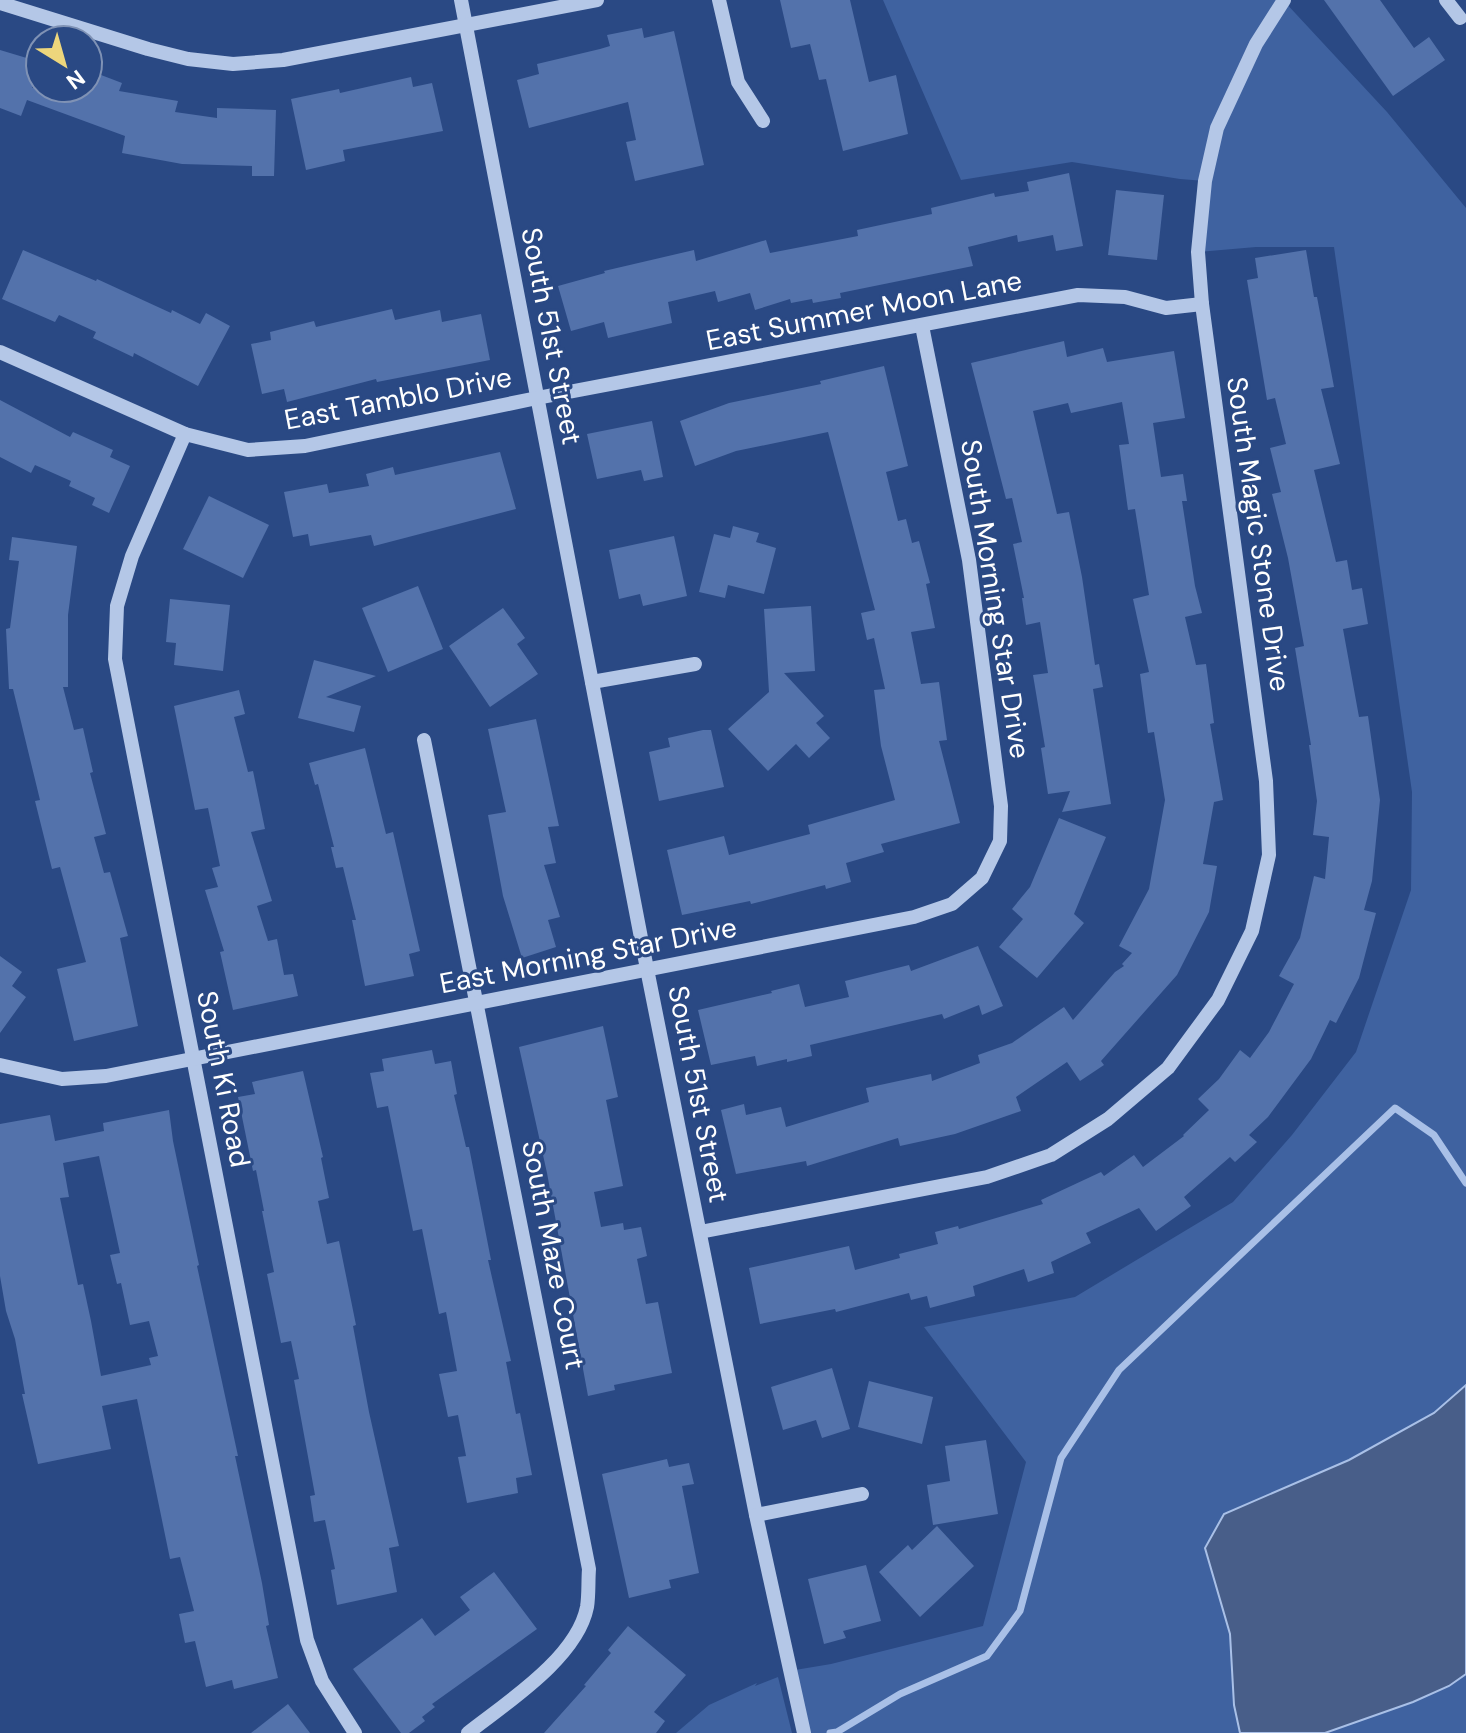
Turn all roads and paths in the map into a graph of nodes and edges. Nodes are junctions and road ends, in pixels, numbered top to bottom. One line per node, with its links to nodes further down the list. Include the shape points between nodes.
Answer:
1 (461, 0): 8 (street, South 51st Street)
2 (597, 0): 8 (street)
3 (719, 0): 9 (street, via 738,82)
4 (1284, 0): 10 (street, South Magic Stone Drive, via 1256,44 1217,128 1198,252)
5 (1446, 0): 7 (street)
6 (0, 3): 8 (street, via 148,49 233,64 283,60)
7 (1460, 18)
8 (467, 25): 13 (street, South 51st Street)
9 (763, 121)
10 (1202, 304): 11 (street, East Summer Moon Lane, via 1166,308 1125,297 1078,295); 23 (street, South Magic Stone Drive, via 1266,781 1269,855 1252,931 1218,1000 1168,1068 1108,1119 1051,1155 987,1177)
11 (922, 326): 13 (street, East Summer Moon Lane); 18 (street, South Morning Star Drive, via 969,560 1001,806 1000,841)
12 (0, 352): 14 (street, East Tamblo Drive)
13 (537, 398): 14 (street, East Tamblo Drive, via 305,446 248,450); 16 (street, South 51st Street)
14 (185, 434): 21 (street, South Ki Road, via 128,568 117,606 115,659)
15 (695, 664): 16 (street)
16 (592, 682): 19 (street, South 51st Street)
17 (424, 740): 20 (street, South Maze Court)
18 (982, 878): 19 (street, East Morning Star Drive, via 952,904 914,917)
19 (647, 969): 20 (street, East Morning Star Drive); 23 (street, South 51st Street)
20 (477, 1004): 21 (street, East Morning Star Drive); 27 (street, South Maze Court, via 589,1569 587,1610 569,1646 534,1682)
21 (193, 1058): 22 (street, East Morning Star Drive, via 106,1076 62,1079); 26 (street, South Ki Road, via 307,1640 322,1681)
22 (0, 1065)
23 (700, 1232): 25 (street, South 51st Street)
24 (862, 1494): 25 (street)
25 (756, 1515): 28 (street, South 51st Street)
26 (355, 1733)
27 (468, 1733)
28 (804, 1733)

